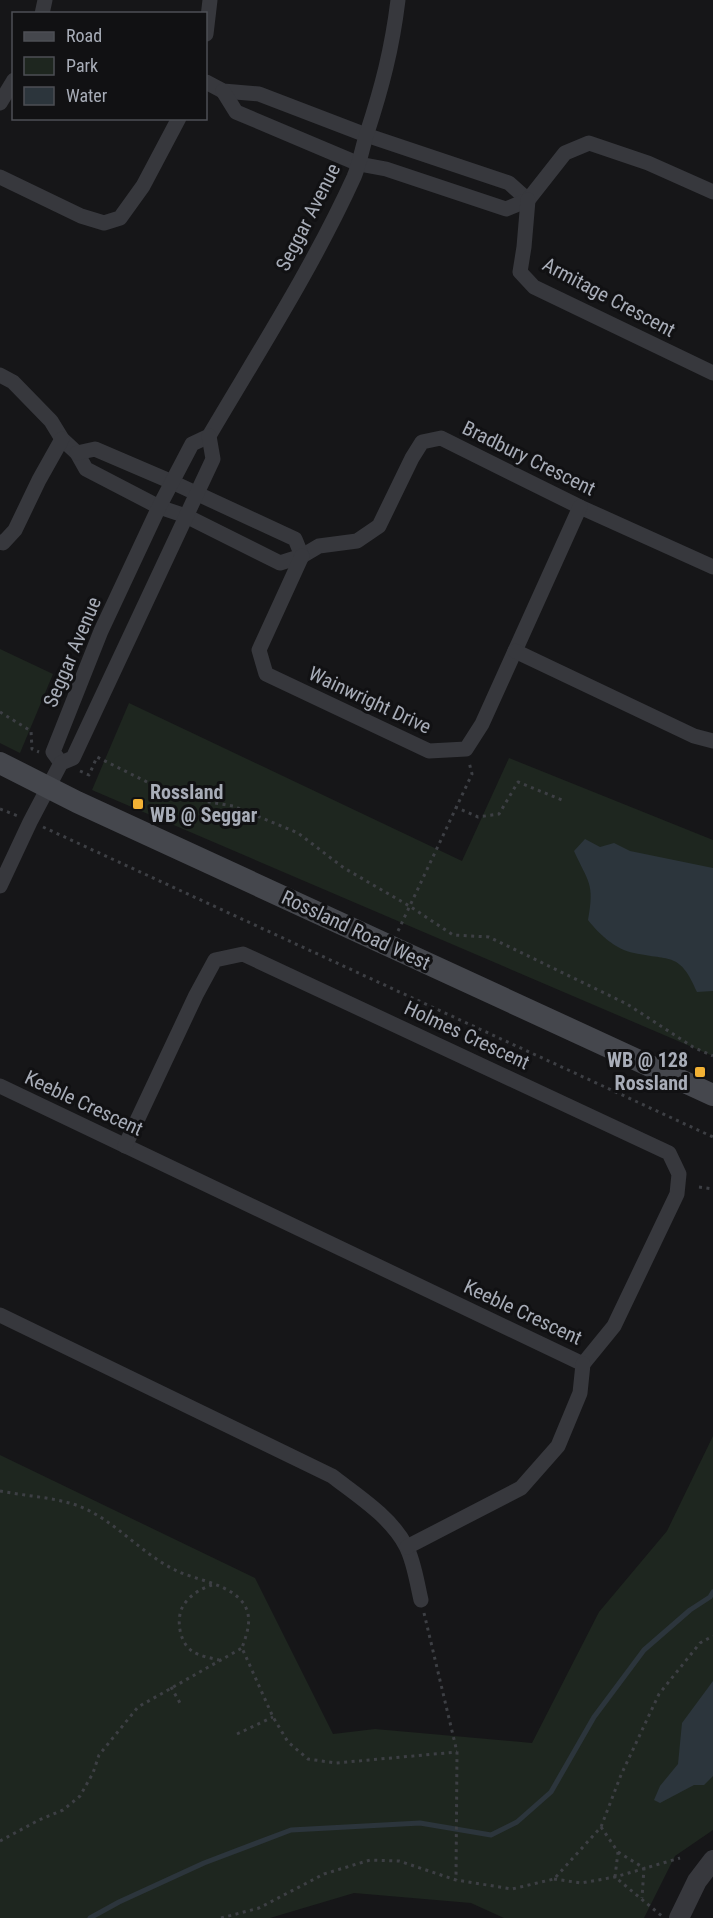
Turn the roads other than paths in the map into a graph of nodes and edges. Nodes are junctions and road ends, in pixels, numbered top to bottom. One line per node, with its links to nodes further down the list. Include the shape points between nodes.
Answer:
1 (210, 0): 3 (street)
2 (398, 0): 9 (street, Seggar Avenue, via 380,96)
3 (207, 26)
4 (12, 83): 7 (street)
5 (207, 83): 6 (street)
6 (223, 91): 9 (street, via 259,94); 10 (street, via 236,112)
7 (0, 103)
8 (178, 120): 11 (street, via 142,186 120,218 112,221 104,223 81,216)
9 (366, 135): 10 (street, Seggar Avenue); 13 (street, via 509,183)
10 (359, 164): 13 (street, via 386,169 506,209); 16 (street, Seggar Avenue, via 324,237)
11 (0, 177)
12 (713, 192): 13 (street, via 648,163 589,143 565,153)
13 (528, 200): 14 (street, Armitage Crescent, via 520,272 534,287)
14 (713, 373)
15 (0, 375): 17 (street, Bradbury Crescent, via 13,382 51,421)
16 (209, 436): 19 (street, Seggar Avenue, via 192,444); 20 (street, via 213,459)
17 (62, 439): 18 (street, Bradbury Crescent); 24 (street, via 15,530)
18 (77, 453): 19 (street, via 95,449); 21 (street, Bradbury Crescent, via 86,469)
19 (172, 482): 20 (street); 21 (street, Seggar Avenue)
20 (196, 493): 23 (street); 25 (street, via 295,539)
21 (159, 507): 23 (street, Bradbury Crescent); 30 (street, Seggar Avenue, via 101,631 53,752)
22 (580, 507): 25 (street, Bradbury Crescent, via 441,438 422,442 379,526 357,541 319,546); 26 (street, Bradbury Crescent); 27 (street)
23 (186, 516): 25 (street, Bradbury Crescent, via 280,563); 30 (street, via 73,758)
24 (0, 542)
25 (302, 556): 27 (street, Wainwright Drive, via 259,651 266,675 429,751 466,749 482,724)
26 (713, 567)
27 (515, 651): 28 (street, via 694,736)
28 (713, 741)
29 (0, 762): 31 (main road, Rossland Road West)
30 (62, 763): 31 (street)
31 (49, 786): 32 (street); 34 (main road, Rossland Road West, via 76,802)
32 (0, 886)
33 (0, 1086): 35 (street, Keeble Crescent)
34 (713, 1095)
35 (125, 1146): 37 (street, Keeble Crescent); 37 (street, Holmes Crescent, via 215,960 243,954 669,1153 679,1174 676,1194 614,1326)
36 (0, 1315): 38 (street, via 332,1476 373,1508)
37 (583, 1364): 38 (street, Keeble Crescent, via 580,1393 558,1446 521,1488)
38 (407, 1547): 39 (street)
39 (421, 1600)
40 (713, 1860): 41 (street, via 697,1881)
41 (679, 1918)

